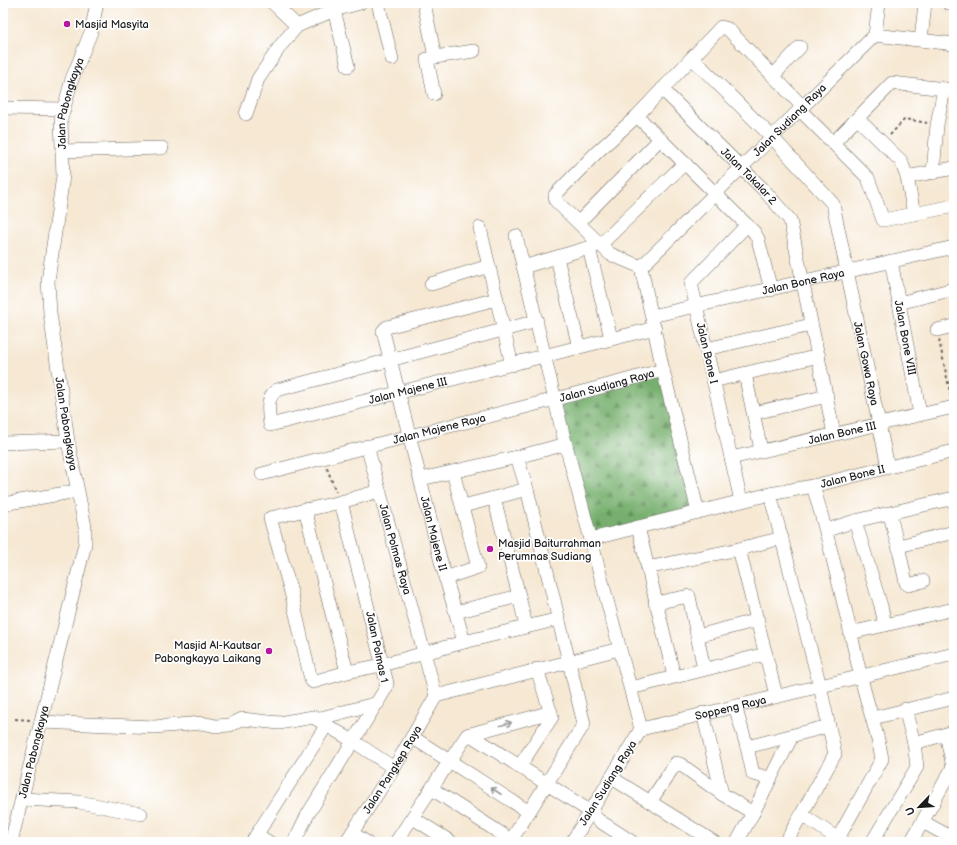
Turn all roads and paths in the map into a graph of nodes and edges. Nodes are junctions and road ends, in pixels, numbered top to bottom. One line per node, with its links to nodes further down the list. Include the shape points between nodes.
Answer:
1 (97, 3): 26 (street, Jalan Pabongkayya, via 91,32 72,79)
2 (273, 3): 11 (street)
3 (378, 3): 19 (street)
4 (424, 3): 17 (street)
5 (879, 3): 12 (street)
6 (925, 3): 13 (street)
7 (948, 3): 8 (street)
8 (954, 3)
9 (353, 4): 10 (street)
10 (334, 10): 11 (street); 20 (street)
11 (297, 26): 28 (street, via 258,79)
12 (875, 35): 13 (street); 27 (street, Jalan Sudiang Raya)
13 (921, 40): 14 (street)
14 (954, 44)
15 (800, 47): 21 (street)
16 (474, 51): 17 (street)
17 (435, 57): 24 (street, via 427,59)
18 (692, 58): 21 (street, via 721,27 725,27); 22 (street); 32 (street, Jalan Gowa Raya)
19 (392, 59)
20 (348, 66)
21 (773, 76): 27 (street)
22 (662, 88): 29 (street); 39 (street, Jalan Takalar 2)
23 (949, 90): 30 (street, via 892,83); 31 (street)
24 (434, 94)
25 (3, 108): 26 (street)
26 (64, 108): 37 (street, Jalan Pabongkayya, via 61,119)
27 (802, 109): 32 (street, Jalan Sudiang Raya); 34 (street)
28 (246, 114)
29 (637, 116): 33 (street); 46 (street, via 555,195 556,201)
30 (858, 119): 34 (street); 35 (street)
31 (938, 125): 35 (path, via 906,119); 41 (street)
32 (772, 137): 39 (street, Jalan Sudiang Raya); 55 (street, Jalan Gowa Raya, via 833,204)
33 (660, 139): 38 (street); 46 (street)
34 (834, 142): 45 (street, via 868,178 883,220)
35 (883, 143): 42 (street, via 901,161)
36 (162, 148): 37 (street)
37 (62, 151): 90 (street, Jalan Pabongkayya, via 63,176 48,281)
38 (685, 163): 43 (street); 50 (street)
39 (741, 168): 43 (street, Jalan Sudiang Raya); 58 (street, Jalan Takalar 2, via 790,220)
40 (954, 168): 41 (street)
41 (933, 173): 42 (street)
42 (907, 177): 45 (street)
43 (715, 193): 47 (street); 57 (street, Jalan Sudiang Raya)
44 (954, 206): 45 (street)
45 (914, 214)
46 (579, 222): 50 (street)
47 (747, 225): 61 (street, via 756,235); 64 (street, Jalan Bone I, via 691,281)
48 (480, 228): 54 (street)
49 (516, 236): 56 (street)
50 (595, 246): 52 (street); 57 (street); 71 (street)
51 (954, 247): 53 (street, Jalan Bone Raya)
52 (560, 257): 56 (street); 72 (street)
53 (891, 261): 55 (street, Jalan Bone Raya); 63 (street, Jalan Bone VIII)
54 (489, 266): 59 (street); 62 (street)
55 (845, 266): 58 (street, Jalan Bone Raya); 87 (street, Jalan Gowa Raya)
56 (523, 267): 65 (street)
57 (641, 267): 66 (street, Jalan Sudiang Raya)
58 (801, 283): 61 (street, Jalan Bone Raya); 67 (street, Jalan Takalar 2)
59 (431, 284)
60 (954, 289): 63 (street)
61 (771, 290): 64 (street, Jalan Bone Raya)
62 (497, 299): 70 (street); 76 (street, Jalan Majene II, via 384,328)
63 (899, 303): 86 (street, Jalan Bone VIII)
64 (696, 306): 66 (street, Jalan Bone Raya); 73 (street, Jalan Bone I)
65 (537, 321): 70 (street); 74 (street)
66 (653, 322): 71 (street, Jalan Bone Raya); 78 (street, Jalan Sudiang Raya)
67 (810, 325): 73 (street); 75 (street, Jalan Takalar 2)
68 (954, 326): 69 (street)
69 (938, 330): 84 (path)
70 (505, 331): 76 (street); 77 (street)
71 (611, 338): 72 (street, Jalan Majene III)
72 (579, 347): 74 (street, Jalan Majene III)
73 (706, 349): 80 (street, Jalan Bone I)
74 (546, 356): 77 (street, Jalan Majene III); 83 (street)
75 (818, 356): 79 (street); 82 (street, Jalan Takalar 2)
76 (391, 360): 81 (street, Jalan Majene II); 81 (street, Jalan Majene III, via 271,393 270,425)
77 (512, 365): 81 (street, Jalan Majene III)
78 (663, 370): 83 (street, Jalan Sudiang Raya); 115 (street)
79 (746, 374): 80 (street); 85 (street)
80 (713, 381): 98 (street, Jalan Bone I)
81 (398, 394): 89 (street, Jalan Majene II)
82 (827, 396): 85 (street); 88 (street, Jalan Takalar 2)
83 (556, 400): 89 (street, Jalan Majene Raya); 92 (street, Jalan Sudiang Raya)
84 (953, 408): 86 (street, Jalan Bone III)
85 (754, 413): 94 (street)
86 (920, 414): 87 (street, Jalan Bone III)
87 (878, 423): 88 (street, Jalan Bone III); 99 (street, Jalan Gowa Raya)
88 (834, 434): 94 (street, Jalan Bone III)
89 (409, 436): 93 (street, Jalan Majene Raya); 102 (street, Jalan Majene II)
90 (68, 441): 91 (street); 105 (street, Jalan Pabongkayya)
91 (3, 444)
92 (566, 444): 96 (street); 122 (street, Jalan Sudiang Raya)
93 (367, 446): 97 (street, Jalan Majene Raya); 106 (street, Jalan Polmas Raya)
94 (761, 450): 98 (street, Jalan Bone III)
95 (953, 454): 99 (street, Jalan Bone II)
96 (517, 457): 100 (street); 104 (street)
97 (323, 458): 101 (street, Jalan Majene Raya); 111 (path)
98 (731, 458): 110 (street, Jalan Bone I)
99 (888, 467): 103 (street, Jalan Bone II)
100 (453, 472): 102 (street); 113 (street)
101 (262, 474)
102 (421, 479): 126 (street, Jalan Majene II)
103 (813, 486): 107 (street, Jalan Bone II); 119 (street)
104 (527, 489): 108 (street); 132 (street)
105 (77, 491): 112 (street); 162 (street, Jalan Pabongkayya, via 85,527 85,544)
106 (379, 491): 111 (street); 140 (street, Jalan Polmas Raya)
107 (770, 494): 110 (street, Jalan Bone II); 121 (street)
108 (494, 498): 113 (street); 128 (street)
109 (954, 498): 116 (street)
110 (745, 500): 115 (street, Jalan Bone II)
111 (341, 502): 114 (street); 144 (street, Jalan Polmas 1)
112 (3, 504)
113 (463, 506): 126 (street, via 478,567)
114 (305, 510): 147 (street); 147 (street, via 270,518 291,592 311,680 313,682)
115 (698, 512): 118 (street, Jalan Bone II)
116 (890, 514): 117 (street); 123 (street)
117 (855, 521): 119 (street); 134 (street)
118 (638, 527): 122 (street, Jalan Bone II); 125 (street)
119 (827, 530): 136 (street)
120 (954, 532): 123 (street, via 913,544)
121 (782, 538): 124 (street); 150 (street)
122 (591, 539): 139 (street, Jalan Sudiang Raya)
123 (898, 545): 127 (street, via 906,583 909,585)
124 (740, 549): 125 (street); 133 (street)
125 (647, 568): 129 (street)
126 (445, 578): 131 (street, Jalan Majene II)
127 (923, 581)
128 (519, 596): 131 (street); 135 (street)
129 (655, 603): 137 (street, via 688,595); 148 (street)
130 (954, 609): 134 (street)
131 (456, 612): 138 (street, Jalan Majene II)
132 (559, 619): 135 (street); 143 (street)
133 (758, 620): 137 (street); 141 (street)
134 (885, 625): 136 (street)
135 (526, 626): 138 (street)
136 (850, 633): 149 (street)
137 (697, 636): 146 (street)
138 (464, 642): 140 (street)
139 (619, 649): 143 (street); 151 (street, Jalan Sudiang Raya)
140 (423, 653): 144 (street); 153 (street, Jalan Polmas Raya)
141 (766, 654): 146 (street); 152 (street)
142 (954, 654): 149 (street, Soppeng Raya)
143 (570, 661): 145 (street); 179 (street, via 584,724)
144 (382, 665): 147 (street); 155 (street, Jalan Polmas 1, via 387,683)
145 (537, 669): 153 (street); 158 (street)
146 (704, 669): 148 (street)
147 (347, 672)
148 (674, 676): 151 (street)
149 (860, 676): 150 (street, Soppeng Raya); 160 (street)
150 (820, 686): 152 (street, Soppeng Raya); 164 (street)
151 (630, 688): 165 (street, Jalan Sudiang Raya)
152 (776, 695): 156 (street, Soppeng Raya)
153 (436, 696): 169 (street, Jalan Pangkep Raya)
154 (954, 698): 157 (street)
155 (378, 703): 163 (street); 170 (street, Jalan Polmas 1)
156 (735, 706): 159 (street, Soppeng Raya); 172 (street)
157 (905, 709): 160 (street); 171 (street)
158 (551, 712): 167 (street, one-way to 158); 174 (street, via 552,717)
159 (703, 714): 165 (street, Soppeng Raya); 181 (street)
160 (873, 718): 196 (street, via 882,759)
161 (15, 719): 162 (path)
162 (42, 721): 163 (street, via 154,727 202,722 216,726 230,725 242,719 279,723 313,718); 182 (street, Jalan Pabongkayya)
163 (322, 722): 170 (street); 191 (street)
164 (828, 726): 168 (street); 188 (street, via 834,754)
165 (641, 729): 177 (street, Jalan Sudiang Raya)
166 (950, 733): 171 (street); 175 (street)
167 (468, 734): 173 (street); 174 (street)
168 (792, 736): 172 (street); 178 (street)
169 (412, 737): 173 (street); 176 (street, Jalan Pangkep Raya)
170 (353, 741): 176 (street); 199 (street, Jalan Polmas 1, via 308,814)
171 (914, 743): 207 (street, via 917,766)
172 (747, 747): 178 (street, via 753,774)
173 (449, 761): 180 (street); 184 (street, one-way to 173)
174 (520, 767): 179 (street)
175 (954, 767): 190 (street)
176 (394, 768): 192 (street, Jalan Pangkep Raya)
177 (612, 778): 183 (street); 185 (street, Jalan Sudiang Raya)
178 (770, 778): 186 (street)
179 (546, 784): 184 (street); 185 (street)
180 (432, 789): 189 (street); 194 (street)
181 (722, 794): 183 (street, via 676,763); 186 (street)
182 (22, 799): 187 (street, via 79,802); 197 (street, Jalan Pabongkayya)
183 (650, 802): 204 (street)
184 (529, 812): 194 (street)
185 (591, 812): 195 (street, via 598,820); 203 (street, Jalan Sudiang Raya)
186 (753, 813): 205 (street)
187 (141, 814)
188 (802, 815): 196 (street); 206 (street)
189 (414, 818): 201 (street); 202 (street)
190 (923, 822): 193 (street); 208 (street)
191 (255, 838): 198 (street)
192 (349, 838): 200 (street)
193 (954, 839)
194 (511, 841)
195 (629, 841)
196 (839, 841)
197 (11, 842)
198 (270, 842)
199 (294, 842)
200 (366, 842)
201 (396, 842)
202 (451, 842)
203 (572, 842)
204 (714, 842)
205 (737, 842)
206 (786, 842)
207 (872, 842)
208 (911, 842)

